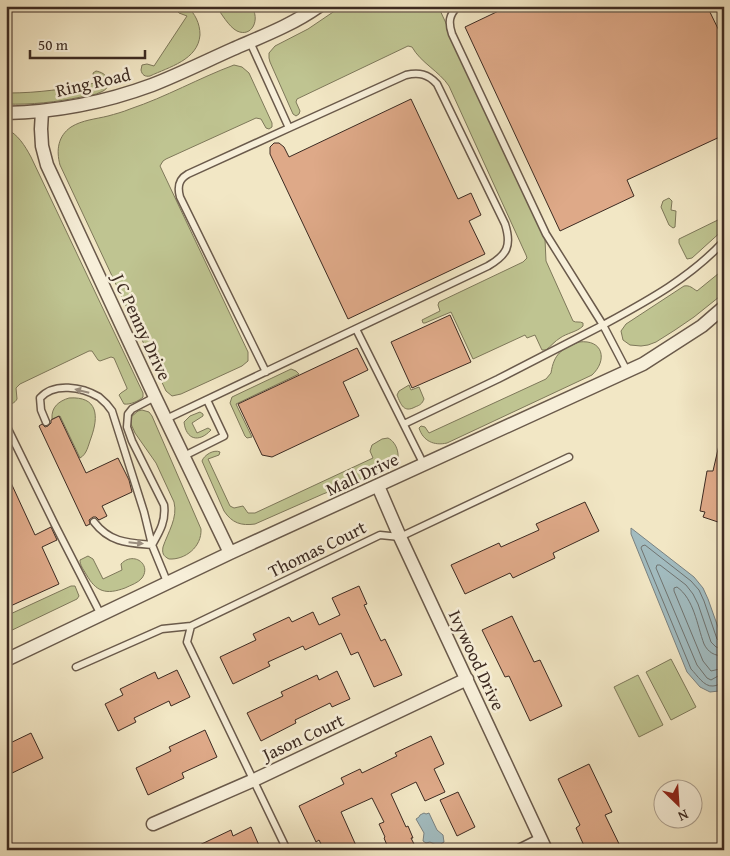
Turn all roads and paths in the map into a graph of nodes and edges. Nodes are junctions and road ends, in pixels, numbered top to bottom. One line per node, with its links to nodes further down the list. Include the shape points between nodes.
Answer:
1 (319, 6): 3 (street, Ring Road)
2 (458, 6): 9 (lane, via 450,18 452,34 546,234)
3 (250, 42): 4 (street, Ring Road, via 131,92); 6 (lane)
4 (42, 111): 5 (street, Ring Road); 13 (street, J C Penny Drive, via 42,146 47,165)
5 (6, 113)
6 (289, 128): 10 (lane, via 406,75 424,74 437,84 505,224 508,244 505,254 497,260); 12 (lane, via 188,174 178,185 180,197)
7 (724, 241): 9 (lane, via 686,276)
8 (724, 307): 11 (street, Mall Drive, via 668,349)
9 (603, 325): 11 (lane); 17 (lane)
10 (356, 329): 12 (lane); 17 (lane)
11 (627, 371): 21 (street, Mall Drive)
12 (266, 372): 14 (lane)
13 (155, 397): 15 (street, J C Penny Drive); 25 (lane, via 132,409 127,421 132,441 164,505 164,521)
14 (206, 400): 15 (lane); 19 (lane, via 224,436)
15 (166, 419): 19 (street, J C Penny Drive)
16 (46, 422): 25 (lane, one-way to 16, via 116,419 107,404 81,390 52,389 40,398)
17 (404, 424): 21 (lane)
18 (6, 425): 28 (lane)
19 (184, 456): 26 (street, J C Penny Drive)
20 (569, 457): 24 (lane, Thomas Court)
21 (424, 465): 22 (street, Mall Drive)
22 (378, 486): 24 (street, Ivywood Drive); 26 (street, Mall Drive)
23 (94, 522): 25 (lane, one-way to 25, via 113,539)
24 (400, 537): 29 (lane, Thomas Court, via 380,535); 32 (street, Ivywood Drive)
25 (152, 545): 27 (lane)
26 (230, 554): 27 (street, Mall Drive)
27 (168, 584): 28 (street, Mall Drive)
28 (101, 615): 30 (street, Mall Drive)
29 (191, 626): 31 (lane, Thomas Court, via 162,630); 33 (lane, via 187,642)
30 (6, 660)
31 (76, 667)
32 (467, 679): 33 (street, Jason Court); 35 (street, Ivywood Drive)
33 (254, 780): 34 (street, Jason Court); 36 (lane)
34 (153, 824)
35 (543, 845): 37 (street)
36 (287, 850)
37 (521, 850)

